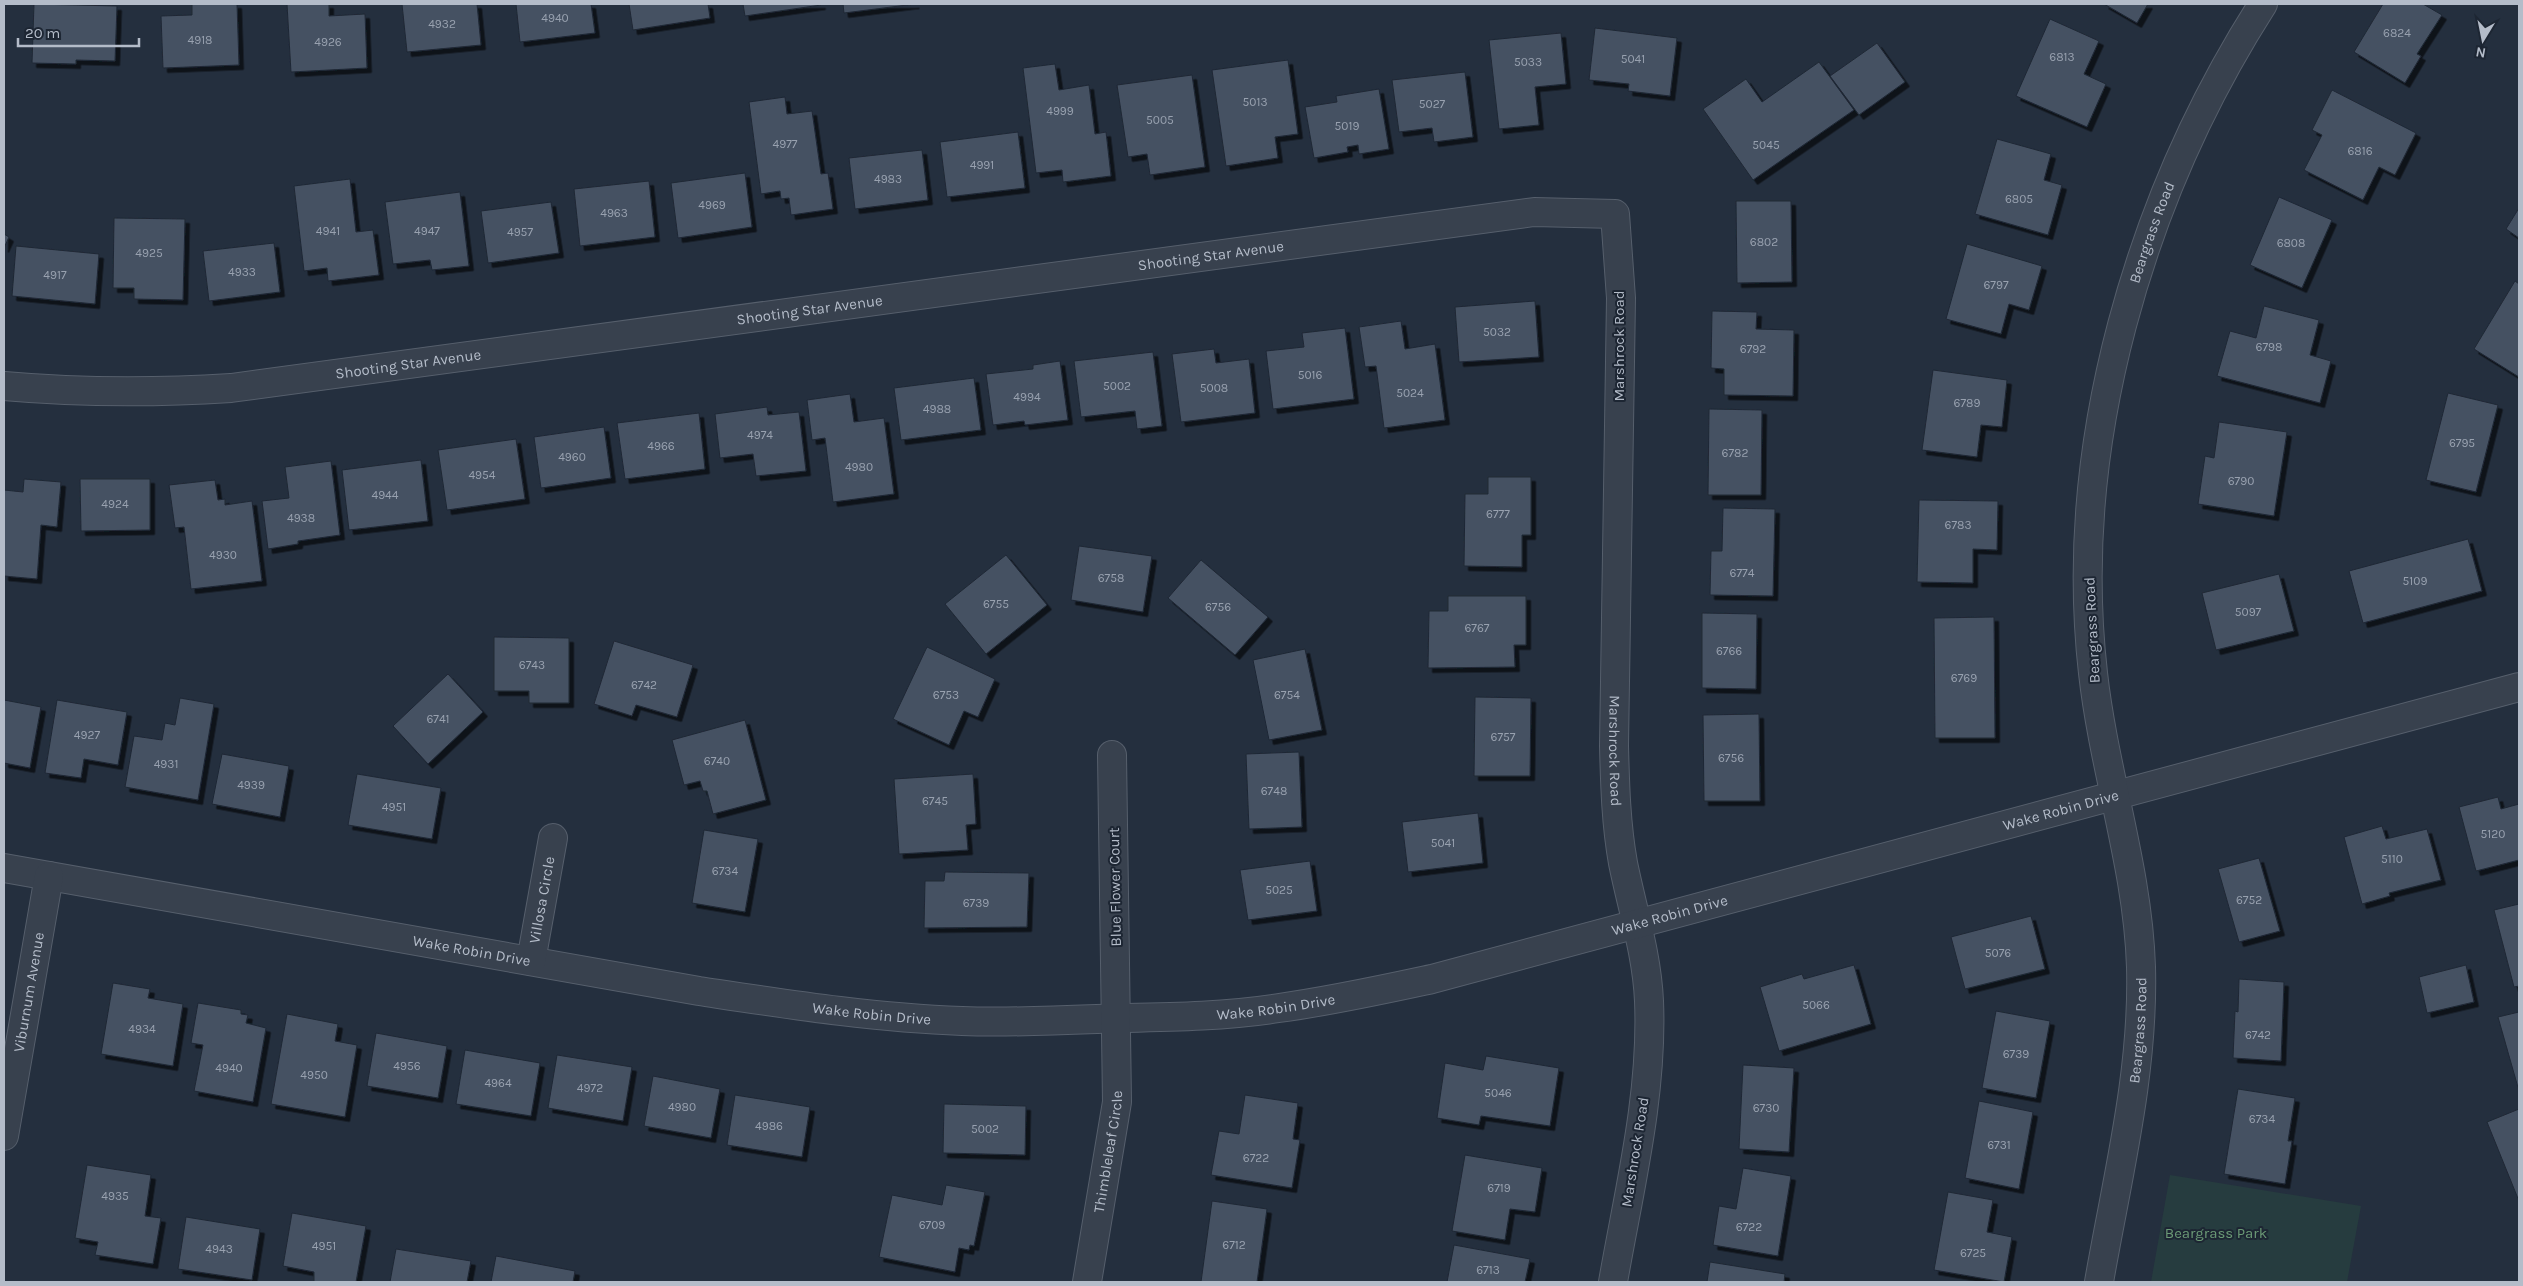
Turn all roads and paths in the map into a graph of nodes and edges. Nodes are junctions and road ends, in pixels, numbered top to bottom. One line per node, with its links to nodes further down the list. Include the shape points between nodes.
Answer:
1 (2263, 4): 6 (street, Beargrass Road, via 2227,62 2163,197 2138,268 2118,341 2103,416 2094,479 2088,606 2092,670)
2 (1615, 214): 3 (street, Shooting Star Avenue, via 1534,212 231,388 83,393); 10 (street, Marshrock Road, via 1621,298 1614,746 1617,819 1623,863)
3 (4, 386)
4 (2519, 686): 6 (street, Wake Robin Drive)
5 (1112, 755): 12 (street, Blue Flower Court)
6 (2115, 796): 10 (street, Wake Robin Drive); 16 (street, Beargrass Road, via 2137,912 2141,1017 2137,1069)
7 (553, 838): 11 (street, Villosa Circle)
8 (4, 868): 9 (street, Wake Robin Drive)
9 (49, 876): 11 (street, Wake Robin Drive); 13 (street, Viburnum Avenue)
10 (1638, 924): 12 (street, Wake Robin Drive, via 1359,995 1268,1010); 15 (street, Marshrock Road, via 1649,999 1649,1054)
11 (531, 961): 12 (street, Wake Robin Drive, via 717,994 878,1016 1040,1022)
12 (1117, 1019): 14 (street, Thimbleleaf Circle, via 1117,1102)
13 (4, 1136)
14 (1087, 1282)
15 (1613, 1282)
16 (2099, 1282)

